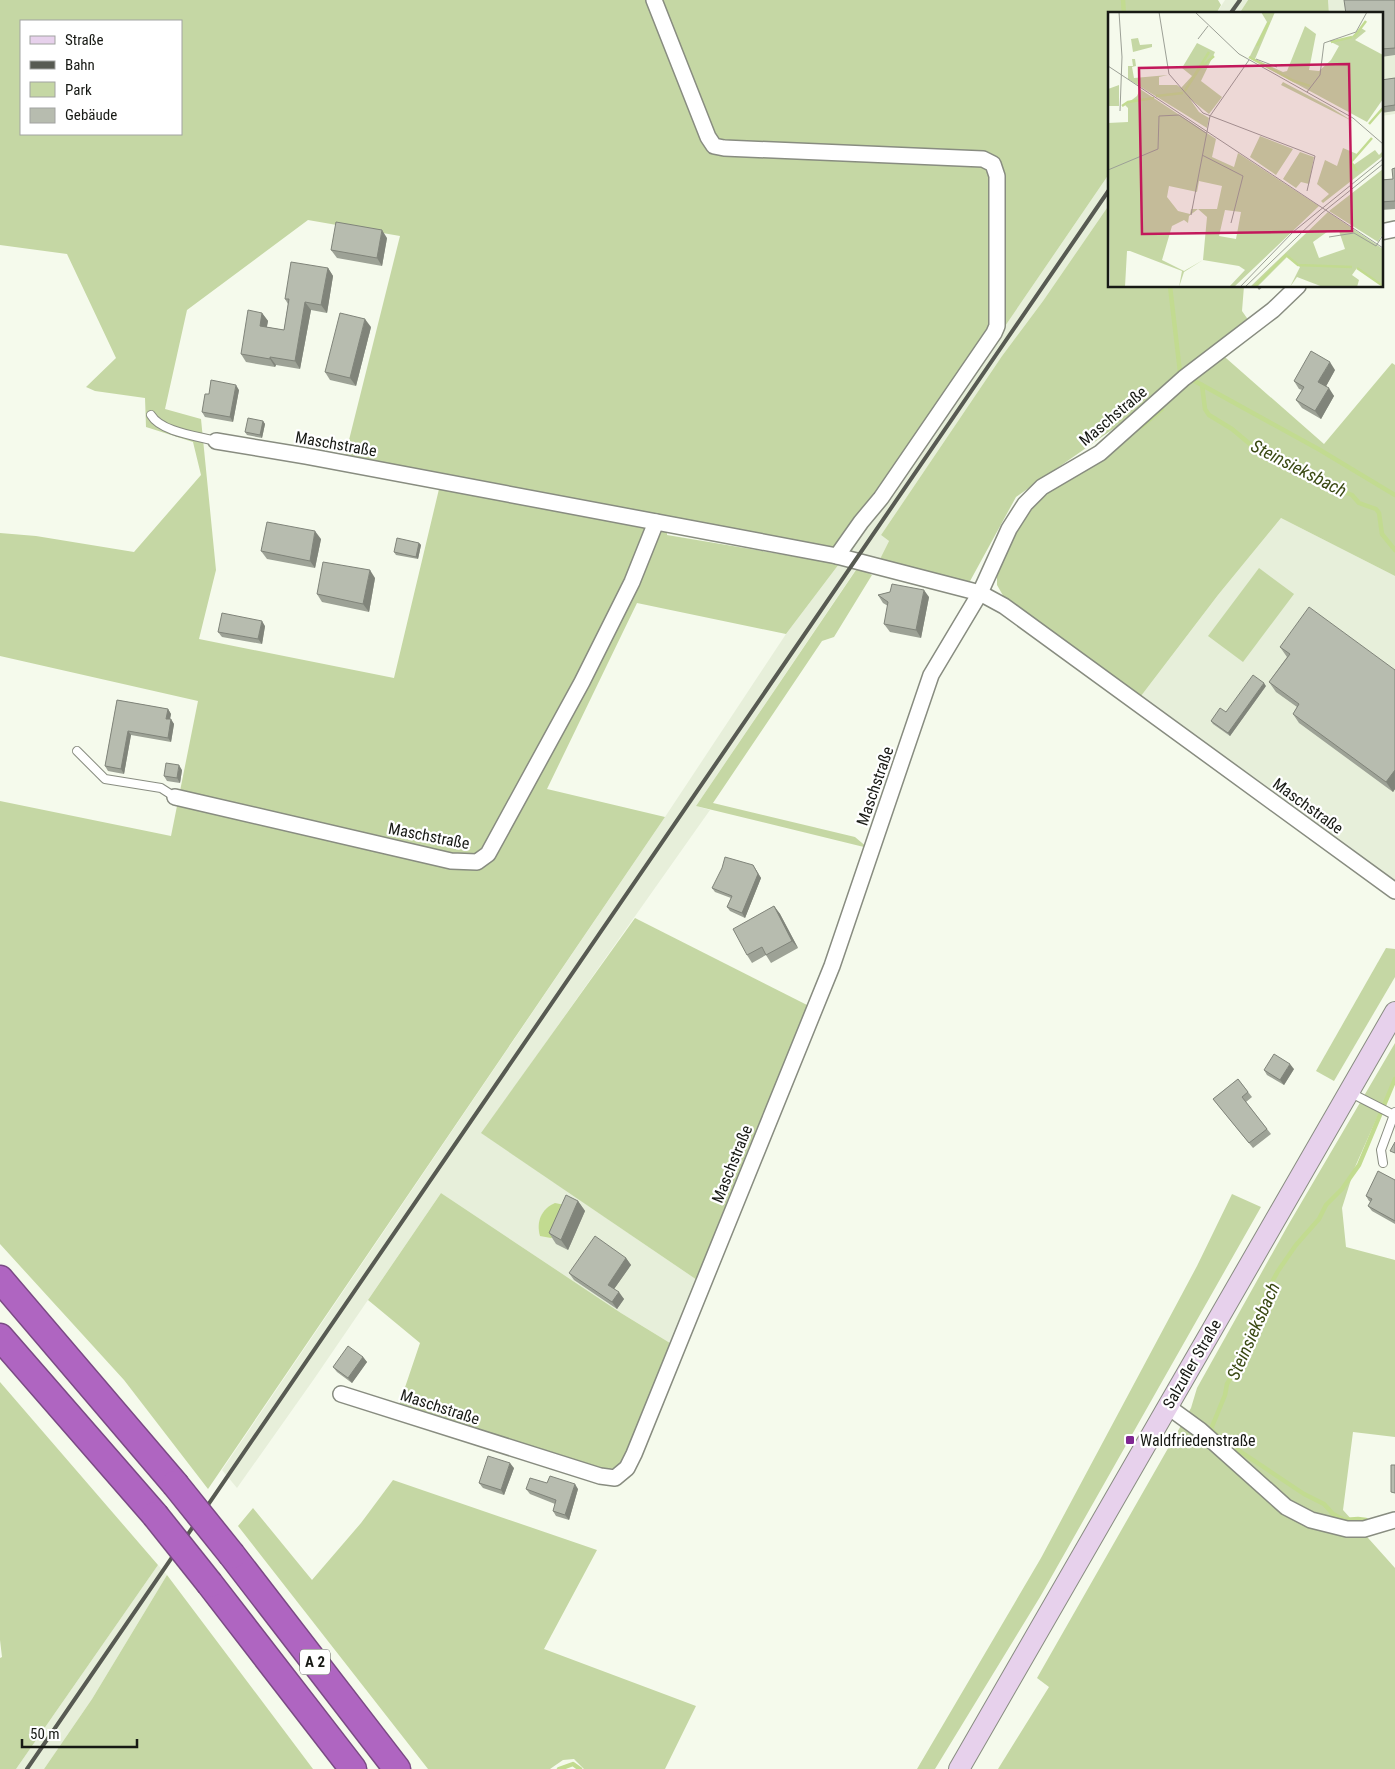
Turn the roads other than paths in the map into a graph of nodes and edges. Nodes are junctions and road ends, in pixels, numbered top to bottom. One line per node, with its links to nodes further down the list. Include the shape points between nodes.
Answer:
1 (654, 0): 8 (street, via 714,146 983,160 993,164 996,176 997,326 881,498)
2 (1395, 229): 3 (street)
3 (1382, 232)
4 (1296, 288): 9 (street, Maschstraße, via 1273,310 1189,374 1100,452 1042,487 1030,498 1009,529)
5 (151, 415): 6 (lane, via 161,425 178,432)
6 (216, 440): 7 (street, Maschstraße)
7 (656, 522): 8 (street, Maschstraße); 11 (street, Maschstraße, via 632,582 582,682 488,854 477,862 451,861)
8 (837, 556): 9 (street, Maschstraße)
9 (980, 593): 12 (street, Maschstraße, via 1004,606); 19 (street, Maschstraße, via 931,675 832,966 627,1468 615,1478 600,1476)
10 (77, 751): 11 (lane, via 105,779 161,788)
11 (175, 797)
12 (1395, 891)
13 (1395, 1012): 14 (main road, Salzufler Straße)
14 (1348, 1092): 15 (lane); 20 (main road, Salzufler Straße)
15 (1394, 1113): 16 (lane, via 1381,1150)
16 (1383, 1163)
17 (0, 1279): 23 (highway, A 2, bridge, via 175,1484)
18 (0, 1337): 22 (highway, A 2, bridge, via 155,1514)
19 (341, 1394)
20 (1168, 1406): 21 (street, via 1200,1430 1286,1507 1311,1520 1347,1530); 24 (main road, Salzufler Straße)
21 (1395, 1520)
22 (353, 1769)
23 (397, 1769)
24 (959, 1769)

